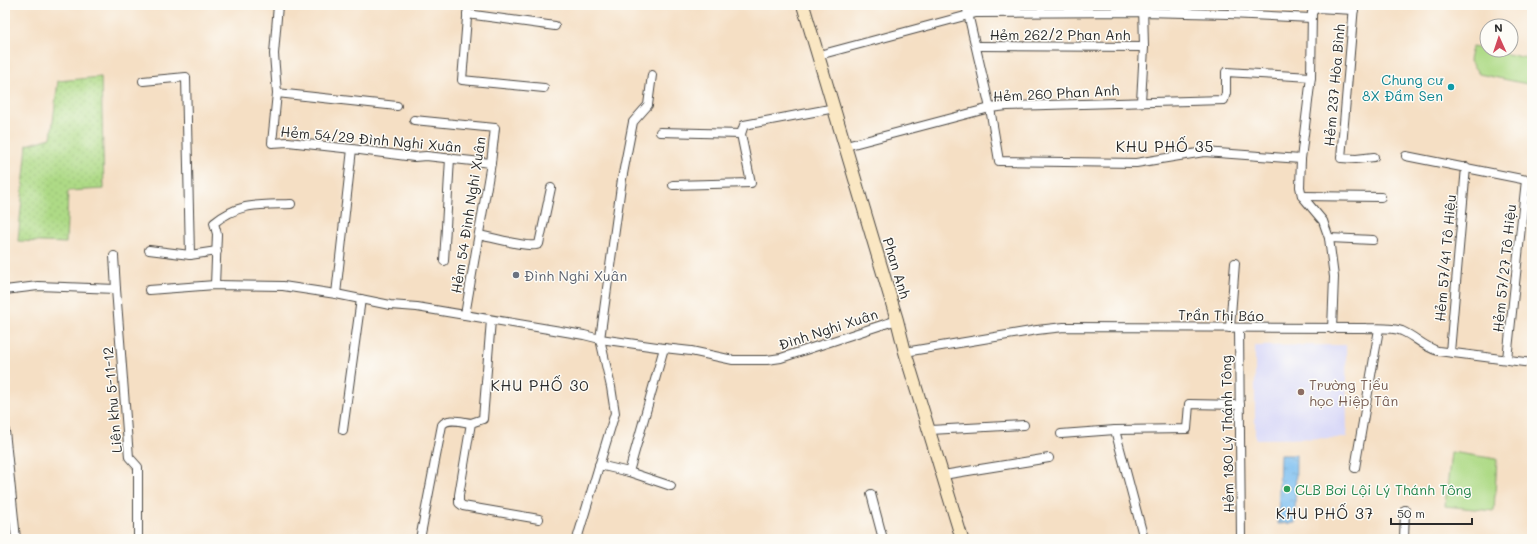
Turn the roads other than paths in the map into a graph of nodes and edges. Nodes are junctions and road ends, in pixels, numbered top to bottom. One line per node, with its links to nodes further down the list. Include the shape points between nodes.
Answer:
1 (278, 5): 20 (street, via 274,54)
2 (468, 5): 9 (street)
3 (803, 5): 15 (main road, Phan Anh)
4 (966, 5): 10 (street)
5 (1308, 5): 7 (street)
6 (1354, 7): 7 (street); 31 (street, Hẻm 237 Hòa Bình, via 1341,158)
7 (1317, 8): 11 (street, via 1312,12)
8 (1143, 9): 10 (street); 11 (street); 14 (street)
9 (467, 14): 12 (street); 19 (street, via 461,77 463,80)
10 (968, 14): 13 (street); 15 (street)
11 (1311, 18): 17 (street)
12 (555, 26)
13 (977, 46): 14 (street, Hẻm 262/2 Phan Anh); 24 (street)
14 (1144, 47): 21 (street)
15 (819, 55): 23 (main road, Phan Anh)
16 (652, 74): 64 (street, via 648,105 632,122)
17 (1311, 77): 21 (street, Hẻm 260 Phan Anh, via 1226,72 1224,100); 33 (street)
18 (143, 81): 47 (street, via 186,77)
19 (544, 88)
20 (277, 94): 22 (street); 29 (street, Hẻm 54/29 Đình Nghi Xuân, via 272,143 288,142)
21 (1141, 102): 24 (street, Hẻm 260 Phan Anh)
22 (397, 106)
23 (835, 108): 27 (street, via 744,125); 28 (main road, Phan Anh)
24 (990, 108): 28 (street, Hẻm 260 Phan Anh); 33 (street, via 999,161 1136,162 1204,152)
25 (414, 120): 34 (street, Hẻm 54 Đình Nghi Xuân, via 495,128)
26 (660, 132): 27 (street)
27 (741, 134): 37 (street, via 751,182)
28 (846, 146): 59 (main road, Phan Anh)
29 (352, 149): 32 (street, Hẻm 54/29 Đình Nghi Xuân, via 414,157); 55 (street)
30 (1406, 156): 35 (street)
31 (1374, 157)
32 (450, 158): 34 (street, Hẻm 54/29 Đình Nghi Xuân); 49 (street)
33 (1301, 159): 39 (street)
34 (491, 162): 42 (street, Hẻm 54 Đình Nghi Xuân)
35 (1466, 166): 36 (street); 67 (street, Hẻm 57/41 Tô Hiệu)
36 (1529, 180): 68 (street, Hẻm 57/27 Tô Hiệu)
37 (673, 185)
38 (551, 188): 42 (street, via 537,246)
39 (1302, 196): 40 (street); 43 (street, via 1323,221)
40 (1381, 197)
41 (291, 204): 46 (street, via 250,206 235,209 223,216 214,223)
42 (479, 235): 57 (street, Hẻm 54 Đình Nghi Xuân)
43 (1329, 238): 44 (street); 62 (street, via 1334,278)
44 (1373, 240)
45 (149, 250): 47 (street)
46 (217, 252): 47 (street); 51 (street)
47 (190, 255)
48 (114, 256): 52 (street, Liên khu 5-11-12)
49 (444, 261)
50 (1235, 263): 60 (street)
51 (214, 285): 54 (street, Đình Nghi Xuân); 55 (street, Đình Nghi Xuân, via 283,286)
52 (116, 289): 53 (street, via 38,286); 88 (street, Liên khu 5-11-12, via 129,457 138,467)
53 (5, 290)
54 (149, 290)
55 (336, 294): 56 (street, Đình Nghi Xuân)
56 (361, 299): 57 (street, Đình Nghi Xuân, via 390,306); 73 (street)
57 (465, 315): 58 (street, Đình Nghi Xuân)
58 (490, 320): 64 (street, Đình Nghi Xuân); 71 (street, via 483,419)
59 (898, 320): 65 (street, Đình Nghi Xuân, via 781,358 767,360 733,360 691,350); 66 (main road, Phan Anh)
60 (1230, 328): 61 (street, Trần Thị Báo); 66 (street, Trần Thị Báo, via 1064,327)
61 (1239, 328): 62 (street, Trần Thị Báo); 70 (street, Hẻm 180 Lý Thánh Tông)
62 (1332, 328): 63 (street, Trần Thị Báo)
63 (1379, 329): 67 (street, Trần Thị Báo, via 1401,331 1430,348); 80 (street)
64 (600, 339): 65 (street, Đình Nghi Xuân); 79 (street, via 615,413)
65 (664, 348): 81 (street)
66 (905, 352): 74 (main road, Phan Anh)
67 (1450, 352): 68 (street, Trần Thị Báo)
68 (1507, 359): 69 (street, Trần Thị Báo)
69 (1532, 363)
70 (1240, 405): 75 (street, via 1189,404 1187,429); 94 (street, Hẻm 180 Lý Thánh Tông)
71 (471, 423): 86 (street, via 459,503 463,506); 89 (street, via 450,420 442,425)
72 (1024, 425): 74 (street)
73 (343, 430)
74 (930, 430): 82 (main road, Phan Anh)
75 (1115, 430): 77 (street); 93 (street)
76 (5, 431): 87 (street)
77 (1061, 434)
78 (1049, 458): 82 (street)
79 (599, 466): 81 (street); 90 (street)
80 (1355, 468)
81 (629, 472): 83 (street)
82 (944, 475): 92 (main road, Phan Anh)
83 (671, 486)
84 (871, 494): 91 (street)
85 (1406, 510): 95 (street)
86 (540, 519)
87 (16, 539)
88 (138, 539)
89 (420, 539)
90 (577, 539)
91 (883, 539)
92 (962, 539)
93 (1144, 539)
94 (1241, 539)
95 (1404, 539)

